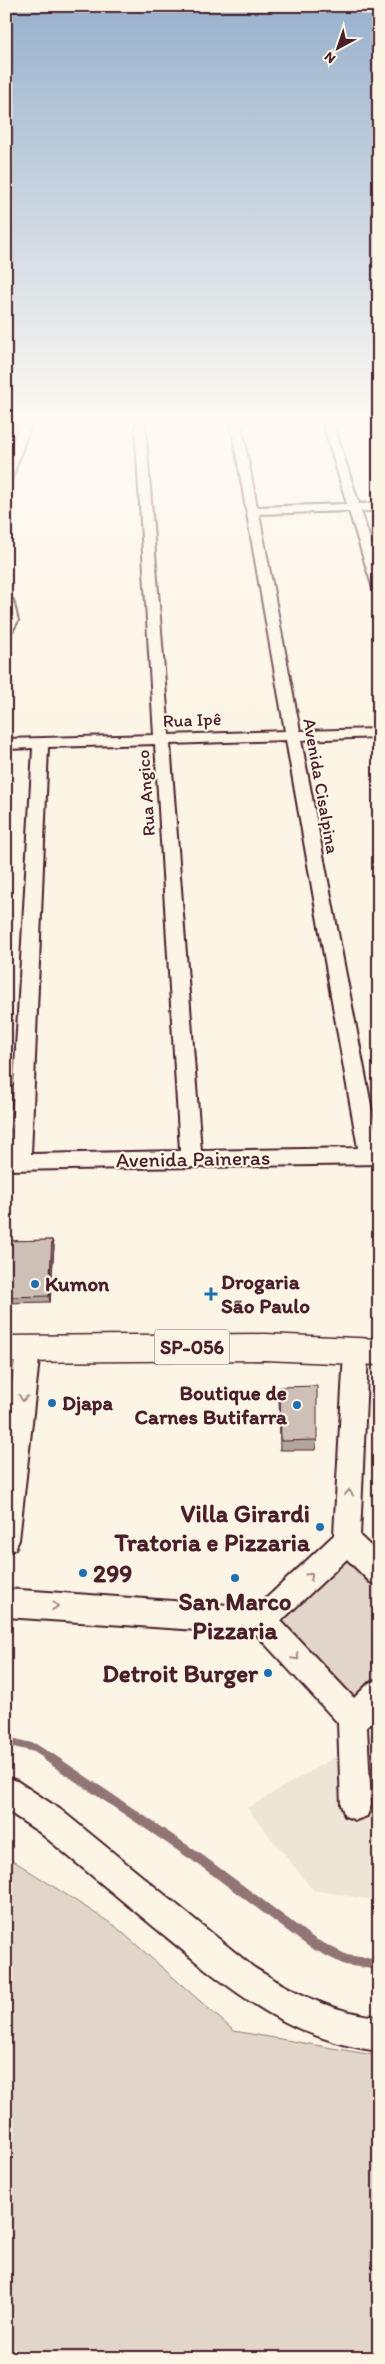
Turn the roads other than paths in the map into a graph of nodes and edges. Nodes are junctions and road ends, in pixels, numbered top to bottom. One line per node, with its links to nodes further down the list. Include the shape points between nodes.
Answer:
1 (148, 533): 9 (street, Rua Angico)
2 (255, 533): 8 (street, Avenida Cisalpina)
3 (362, 533): 4 (street)
4 (379, 589)
5 (6, 600): 6 (street, via 11,621)
6 (6, 630)
7 (379, 733): 8 (street, Rua Ipê)
8 (291, 735): 9 (street, Rua Ipê); 12 (street, Avenida Cisalpina)
9 (162, 740): 10 (street, Rua Ipê); 13 (street, Rua Angico)
10 (41, 743): 11 (street, Rua Ipê); 14 (street)
11 (6, 744)
12 (374, 1156): 13 (street, Avenida Paineras)
13 (191, 1159): 14 (street, Avenida Paineras)
14 (13, 1162)
15 (17, 1349): 16 (main road, SP-056, via 265,1347); 17 (street, one-way to 17)
16 (367, 1352): 18 (street, one-way to 16)
17 (6, 1540)
18 (346, 1541): 19 (street); 21 (street, one-way to 18)
19 (379, 1573)
20 (6, 1603): 21 (street, one-way to 21)
21 (262, 1621): 23 (street, one-way to 23)
22 (379, 1693): 23 (street)
23 (354, 1719): 25 (street)
24 (6, 1792): 26 (street, via 50,1821 242,1978 274,1999 307,2016 343,2028)
25 (356, 1806)
26 (379, 2034)

